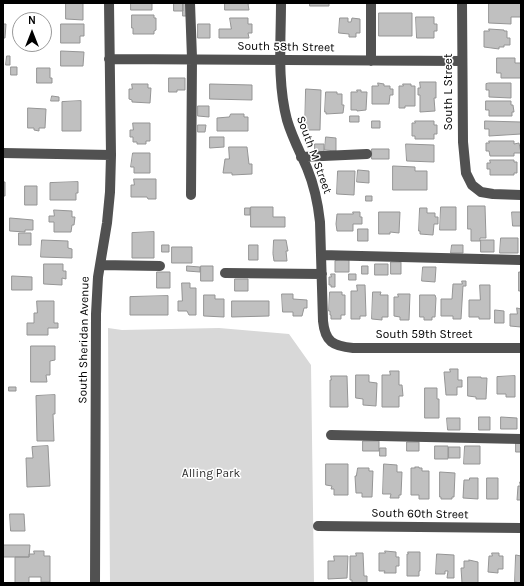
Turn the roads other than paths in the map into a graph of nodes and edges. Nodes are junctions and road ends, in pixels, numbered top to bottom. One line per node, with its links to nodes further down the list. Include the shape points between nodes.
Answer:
1 (109, 3): 6 (street, South Sheridan Avenue)
2 (190, 3): 7 (street)
3 (281, 3): 8 (street, South M Street)
4 (370, 3): 9 (street)
5 (462, 3): 10 (street, South L Street)
6 (109, 58): 7 (street, South 58th Street); 13 (street, South Sheridan Avenue)
7 (192, 58): 8 (street, South 58th Street); 15 (street)
8 (282, 61): 9 (street, South 58th Street); 14 (street, South M Street, via 287,118)
9 (371, 61): 10 (street, South 58th Street)
10 (462, 61): 16 (street, South L Street, via 463,158 468,179 481,192)
11 (3, 153): 13 (street)
12 (367, 154): 14 (street)
13 (111, 155): 19 (street, South Sheridan Avenue, via 109,212)
14 (301, 157): 17 (street, South M Street, via 317,198)
15 (191, 194)
16 (521, 195)
17 (321, 255): 18 (street); 22 (street, South M Street)
18 (521, 260)
19 (100, 265): 20 (street); 29 (street, South Sheridan Avenue, via 96,314)
20 (160, 266)
21 (225, 272): 22 (street)
22 (322, 274): 23 (street, South M Street, via 323,321)
23 (328, 340): 24 (street, South 59th Street, via 353,348)
24 (521, 348)
25 (330, 435): 26 (street)
26 (521, 439)
27 (318, 526): 28 (street, South 60th Street)
28 (521, 528)
29 (95, 583)

